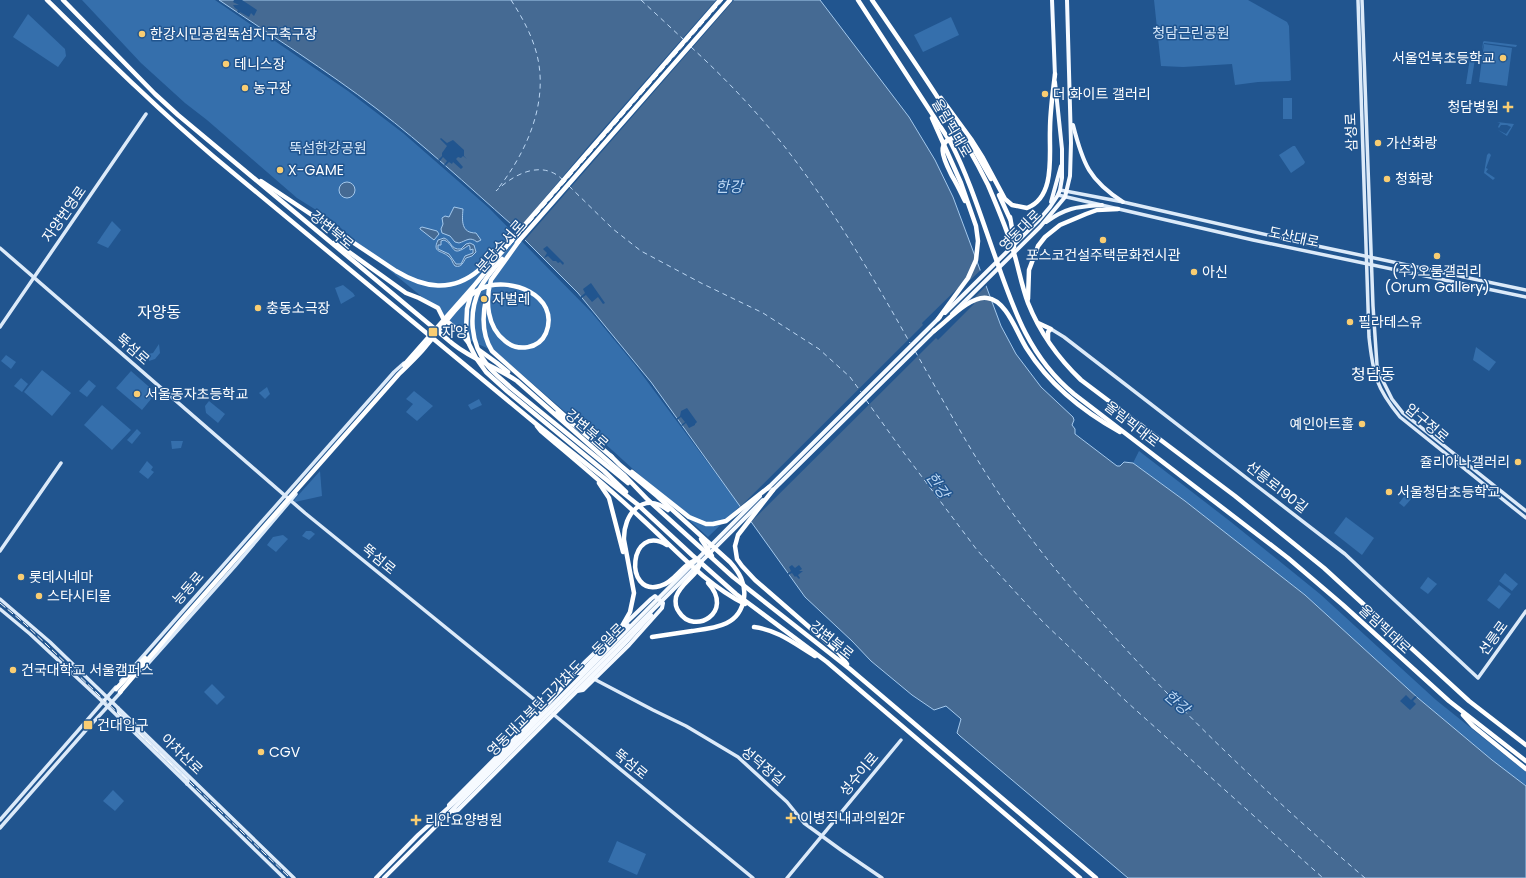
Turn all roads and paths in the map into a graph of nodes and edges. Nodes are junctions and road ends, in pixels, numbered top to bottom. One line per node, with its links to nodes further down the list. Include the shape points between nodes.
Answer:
1 (47, 0): 58 (highway, 강변북로, via 174,124)
2 (63, 0): 17 (highway, 강변북로, via 155,94)
3 (720, 0): 30 (highway, 분당수서로)
4 (730, 0): 32 (highway, 분당수서로)
5 (858, 0): 13 (highway, 올림픽대로)
6 (872, 0): 11 (highway, 올림픽대로)
7 (1052, 0): 12 (main road, 영동대로)
8 (1067, 0): 15 (main road, 영동대로)
9 (1358, 0): 35 (main road, 삼성로)
10 (1362, 0): 36 (main road, 삼성로)
11 (918, 68): 20 (highway, via 971,139); 34 (highway, 올림픽대로, via 981,172)
12 (1055, 74): 16 (main road, 영동대로); 20 (highway, via 1050,116 1049,176 1043,194 1036,204 1027,208 1012,205)
13 (927, 107): 28 (highway, via 956,170); 60 (highway, 올림픽대로, via 951,143 960,162 1011,302 1033,347 1067,388)
14 (146, 114): 40 (main road, 자양번영로)
15 (1071, 118): 19 (main road, 영동대로, via 1070,176); 23 (main road, via 1079,148 1094,177 1101,186)
16 (1062, 160): 18 (main road, 영동대로); 25 (main road)
17 (244, 170): 30 (highway, via 404,276 430,285 449,285 468,278); 31 (highway, 강변북로)
18 (1060, 190): 19 (main road, 도산대로); 21 (main road, 영동대로)
19 (1067, 191): 22 (main road, 영동대로); 23 (main road, 도산대로)
20 (1002, 194): 27 (highway)
21 (1058, 195): 22 (main road, 도산대로); 25 (main road, 영동대로)
22 (1065, 197): 24 (main road, 도산대로); 29 (main road, 영동대로)
23 (1123, 202): 35 (main road, 도산대로)
24 (1102, 205): 26 (main road, 도산대로); 29 (main road, via 1066,210)
25 (1050, 207): 45 (main road, 영동대로)
26 (1118, 209): 37 (main road, 도산대로); 44 (highway, via 1097,210 1086,214 1060,225 1045,237 1038,246 1029,270)
27 (1010, 219): 28 (highway, via 969,142 959,137 950,138 943,149 944,159); 34 (highway)
28 (974, 220): 45 (highway, via 978,241 975,264 966,282)
29 (1040, 227): 50 (main road, 영동대로)
30 (514, 236): 39 (highway, 분당수서로)
31 (326, 239): 48 (highway, via 342,247 402,291 438,308); 53 (highway, 강변북로, via 460,349 502,371)
32 (518, 241): 42 (highway, via 496,272); 54 (highway, 분당수서로, via 484,282 475,300 472,318 479,353)
33 (0, 248): 40 (main road, 뚝섬로)
34 (1014, 253): 44 (highway, 올림픽대로)
35 (1367, 256): 36 (main road, 도산대로); 37 (main road, 삼성로)
36 (1372, 257): 38 (main road, 압구정로); 41 (main road, 도산대로)
37 (1367, 263): 38 (main road, 도산대로); 70 (main road, 압구정로, via 1368,331 1373,372 1383,394 1400,417)
38 (1372, 264): 43 (main road, 도산대로); 69 (main road, 압구정로, via 1376,365 1392,399 1403,413)
39 (484, 273): 54 (highway, 분당수서로, via 473,287 470,296 466,316 467,337 481,365); 85 (highway)
40 (34, 278): 47 (main road, 자양번영로); 65 (main road, 뚝섬로)
41 (1526, 290)
42 (488, 292): 59 (highway, via 483,323 489,346 497,357); 85 (highway, via 491,320 502,339 522,348 535,345 542,340 547,331 548,315 541,301 530,291 500,285 484,287 471,296)
43 (1526, 297)
44 (1028, 302): 46 (highway, 올림픽대로)
45 (938, 319): 56 (main road, 영동대로)
46 (1038, 322): 49 (highway); 52 (highway, 올림픽대로)
47 (0, 328)
48 (455, 328)
49 (1051, 329): 52 (highway, via 1048,332); 89 (main road, 선릉로190길, via 1345,554)
50 (934, 331): 57 (main road, 영동대로); 60 (highway, via 975,299 994,299 1001,304 1038,365 1059,388 1110,426)
51 (460, 332): 53 (highway, via 467,341)
52 (1048, 342): 104 (highway, 올림픽대로, via 1081,380 1235,496 1324,568 1469,701)
53 (524, 387): 55 (highway, 강변북로)
54 (509, 389): 67 (highway, 분당수서로); 68 (highway, 분당수서로, via 613,479)
55 (543, 404): 59 (highway); 67 (highway, 강변북로)
56 (845, 411): 64 (main road, 동일로)
57 (849, 415): 64 (main road, 동일로)
58 (535, 423): 63 (highway); 68 (highway, 강변북로)
59 (578, 428): 61 (highway)
60 (1133, 439): 95 (highway, 올림픽대로, via 1288,558)
61 (611, 456): 64 (highway, via 689,517 706,524 726,521); 84 (highway, via 735,568 742,579 745,593 742,605 732,620 720,627)
62 (61, 463): 71 (main road)
63 (580, 465): 72 (highway, via 612,490); 79 (highway, via 602,485 609,498 632,589)
64 (771, 489): 73 (main road, 동일로); 87 (highway, via 738,535 735,546 737,559 755,580 839,653)
65 (284, 495): 66 (main road, 뚝섬로); 66 (main road, 능동로, via 394,372 405,364 399,376); 91 (main road, 능동로, via 117,685)
66 (290, 500): 91 (main road, 능동로, via 124,690); 99 (main road, 뚝섬로)
67 (648, 500): 74 (highway, 강변북로)
68 (637, 504): 80 (highway, 강변북로, via 717,578)
69 (1526, 510)
70 (1526, 518)
71 (0, 551)
72 (676, 552): 73 (highway, via 658,541 645,543 639,549 635,560 635,571 641,581 652,587 664,585 688,564); 75 (highway)
73 (700, 560): 75 (highway, via 697,571 679,590 676,597 676,607 684,618 692,622 705,620 714,613 718,602); 77 (main road, 동일로)
74 (715, 561): 79 (highway, via 702,540 664,506 643,504 631,514 624,532 634,587); 87 (highway, 강변북로)
75 (702, 575): 80 (highway, via 731,597)
76 (0, 599): 93 (main road, 아차산로)
77 (652, 608): 88 (main road, via 632,621 580,673); 92 (main road, via 648,619); 110 (main road, 동일로)
78 (0, 609): 96 (main road, 아차산로)
79 (631, 609): 82 (highway)
80 (760, 612): 86 (highway, 강변북로)
81 (1526, 612): 89 (main road, 선릉로)
82 (622, 626): 88 (main road, 동일로); 90 (main road, 동일로, via 653,597 657,597 663,603 662,608 630,645)
83 (754, 627): 86 (highway, via 778,633)
84 (652, 637)
85 (156, 648): 91 (highway)
86 (827, 662): 124 (highway, 강변북로)
87 (850, 669): 125 (highway, 강변북로)
88 (576, 673): 99 (main road, 동일로)
89 (1478, 678)
90 (594, 679): 92 (main road, via 583,690); 116 (main road, 성덕정길, via 686,726 738,757 787,802 804,823)
91 (118, 690): 93 (main road, 능동로); 94 (main road, 능동로)
92 (577, 691): 102 (main road)
93 (108, 697): 94 (main road, 아차산로); 96 (main road, 능동로)
94 (112, 701): 97 (main road, 능동로); 98 (main road, 아차산로)
95 (1449, 701): 105 (highway, 올림픽대로); 106 (highway, via 1473,726)
96 (103, 702): 97 (main road, 아차산로); 109 (main road, 능동로)
97 (107, 706): 100 (main road, 아차산로); 111 (main road, 능동로)
98 (118, 707): 101 (main road); 107 (main road, 아차산로)
99 (544, 707): 102 (main road, 뚝섬로); 112 (main road, 동일로)
100 (114, 712): 101 (main road); 108 (main road, 아차산로)
101 (119, 713): 108 (main road)
102 (554, 715): 113 (main road, via 458,810); 121 (main road, 뚝섬로)
103 (901, 740): 116 (main road, 성수이로)
104 (1526, 745)
105 (1526, 761)
106 (1526, 769)
107 (192, 779): 108 (main road); 118 (main road, 아차산로)
108 (188, 782): 117 (main road, 아차산로)
109 (26, 790): 111 (main road); 114 (main road, 능동로)
110 (469, 791): 112 (main road, 동일로); 113 (main road, 동일로)
111 (30, 793): 115 (main road, 능동로)
112 (447, 808): 119 (main road, 동일로)
113 (451, 812): 120 (main road, 동일로)
114 (0, 820)
115 (0, 828)
116 (822, 837): 122 (main road, 성수이로); 123 (main road, 성덕정길)
117 (284, 878)
118 (294, 878)
119 (376, 878)
120 (384, 878)
121 (753, 878)
122 (787, 878)
123 (882, 878)
124 (1080, 878)
125 (1096, 878)

